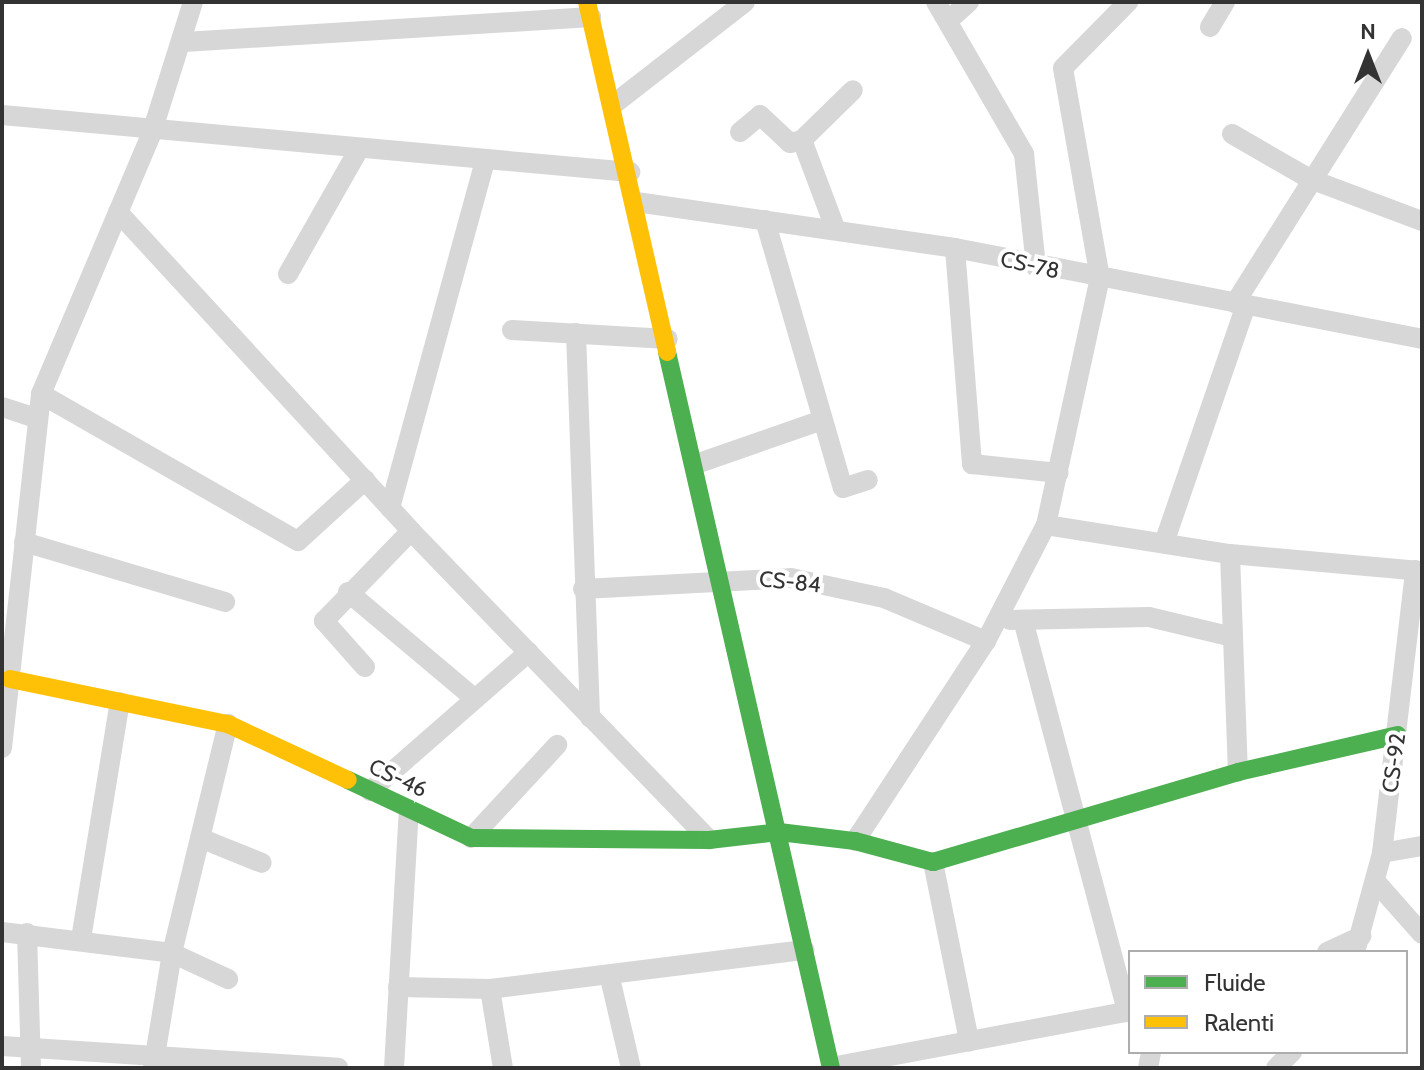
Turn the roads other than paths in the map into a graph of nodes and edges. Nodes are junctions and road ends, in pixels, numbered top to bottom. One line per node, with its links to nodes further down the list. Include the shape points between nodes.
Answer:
1 (193, 2): 11 (street)
2 (745, 2): 13 (street)
3 (936, 2): 8 (street)
4 (969, 2): 8 (street)
5 (1128, 2): 31 (street, via 1063,68)
6 (1225, 2): 9 (street)
7 (589, 9): 11 (street); 13 (street)
8 (949, 20): 29 (street, via 1024,154)
9 (1210, 27)
10 (1402, 38): 22 (street)
11 (184, 42): 15 (street)
12 (853, 90): 18 (street)
13 (614, 104): 21 (street)
14 (2, 115): 15 (street)
15 (152, 132): 19 (street); 24 (street)
16 (740, 132): 18 (street, via 760,115 790,143)
17 (1232, 134): 22 (street)
18 (802, 140): 27 (street)
19 (359, 149): 20 (street); 30 (street)
20 (485, 160): 21 (street); 45 (street)
21 (630, 172): 23 (street)
22 (1310, 179): 26 (street); 32 (street)
23 (636, 202): 25 (street, CS-78); 35 (street)
24 (118, 212): 37 (street); 43 (street)
25 (765, 220): 27 (street, CS-78); 40 (street)
26 (1422, 221)
27 (835, 228): 28 (street, CS-78)
28 (955, 248): 29 (street, CS-78); 42 (street, via 972,464)
29 (1036, 267): 31 (street, CS-78)
30 (288, 274)
31 (1100, 278): 32 (street, CS-78); 42 (street)
32 (1241, 304): 36 (street, CS-78); 49 (street)
33 (512, 330): 34 (street)
34 (576, 333): 35 (street); 54 (street)
35 (668, 339): 41 (street)
36 (1422, 339)
37 (41, 394): 39 (street); 43 (street, via 298,541)
38 (2, 407): 39 (street)
39 (36, 418): 48 (street)
40 (822, 420): 41 (street); 44 (street, via 843,488)
41 (696, 464): 53 (street)
42 (1059, 473): 46 (street)
43 (365, 480): 45 (street)
44 (868, 480)
45 (390, 508): 47 (street)
46 (1046, 525): 49 (street); 57 (street)
47 (411, 531): 55 (street); 62 (street)
48 (24, 542): 52 (street); 56 (street)
49 (1164, 543): 50 (street)
50 (1230, 554): 51 (street); 59 (street)
51 (1418, 570): 69 (street, CS-92)
52 (12, 574): 61 (street)
53 (721, 577): 54 (street, CS-84); 60 (street, CS-84, via 791,578 884,598); 76 (street)
54 (583, 589): 67 (street)
55 (348, 592): 63 (street, via 323,625); 65 (street)
56 (225, 602)
57 (998, 620): 58 (street); 60 (street)
58 (1023, 620): 59 (street, via 1149,617); 75 (street)
59 (1233, 637): 72 (street)
60 (986, 641): 80 (street)
61 (8, 647): 64 (street)
62 (529, 652): 65 (street); 67 (street)
63 (365, 667)
64 (10, 679): 66 (street, CS-46); 71 (street)
65 (475, 699): 73 (street)
66 (120, 702): 68 (street, CS-46); 89 (street)
67 (590, 718): 79 (street)
68 (228, 724): 73 (street, CS-46); 78 (street)
69 (1398, 735): 72 (street); 82 (street, CS-92)
70 (557, 745): 77 (street)
71 (2, 748)
72 (1238, 772): 75 (street)
73 (370, 791): 74 (street, CS-46)
74 (409, 809): 77 (street, CS-46); 96 (street)
75 (1080, 821): 83 (street); 98 (street)
76 (779, 832): 79 (street, CS-46); 80 (street, CS-46); 91 (street)
77 (471, 838): 79 (street, CS-46)
78 (205, 840): 84 (street); 93 (street)
79 (709, 840)
80 (855, 841): 83 (street, CS-46)
81 (1422, 846): 82 (street)
82 (1382, 853): 85 (street, CS-92)
83 (933, 862): 100 (street)
84 (262, 863)
85 (1376, 882): 88 (street); 90 (street, CS-92)
86 (2, 932): 87 (street)
87 (27, 933): 89 (street); 102 (street)
88 (1422, 934)
89 (81, 939): 93 (street)
90 (1358, 944): 92 (street)
91 (805, 950): 94 (street); 108 (street)
92 (1335, 950)
93 (172, 953): 95 (street); 103 (street)
94 (610, 978): 97 (street); 107 (street)
95 (228, 979)
96 (398, 987): 97 (street); 105 (street)
97 (490, 989): 106 (street)
98 (1128, 1007)
99 (1128, 1011): 100 (street)
100 (969, 1041): 108 (street)
101 (2, 1046): 102 (street)
102 (30, 1058): 103 (street)
103 (153, 1061): 104 (street)
104 (338, 1068)
105 (394, 1068)
106 (503, 1068)
107 (631, 1068)
108 (831, 1068)

